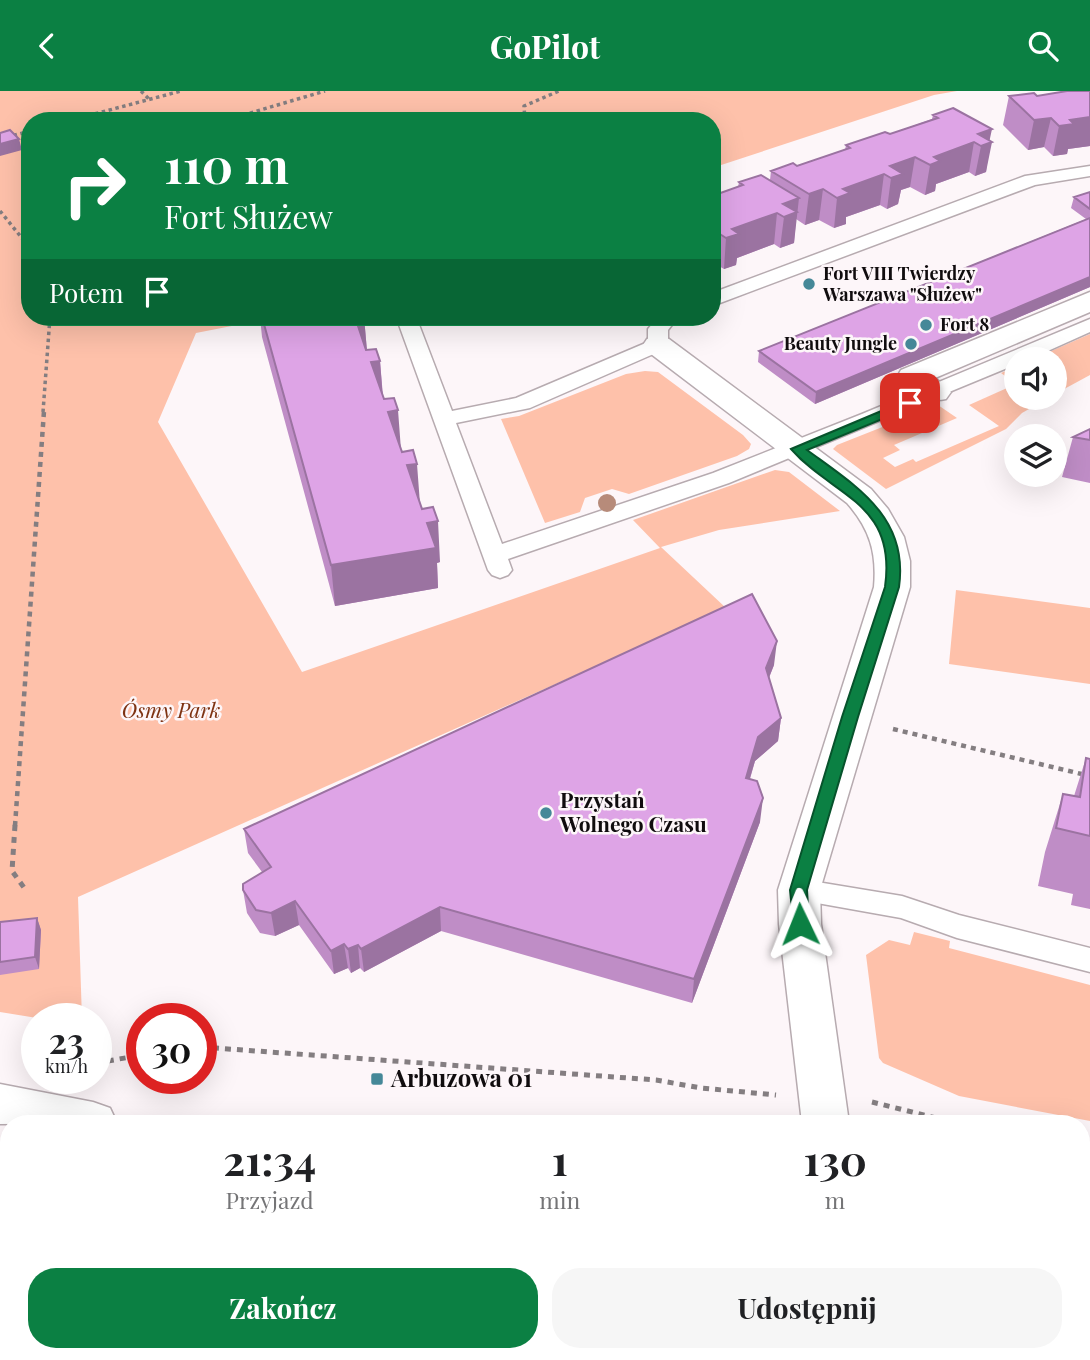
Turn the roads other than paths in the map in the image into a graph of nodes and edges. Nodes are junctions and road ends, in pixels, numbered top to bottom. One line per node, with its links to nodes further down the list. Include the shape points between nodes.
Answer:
1 (1090, 171): 2 (lane, via 1031,180)
2 (721, 297)
3 (1090, 301): 7 (street, via 912,377)
4 (1090, 325): 7 (lane)
5 (409, 326): 8 (lane)
6 (663, 331): 8 (lane, via 522,403); 9 (street)
7 (935, 392): 9 (lane)
8 (444, 419): 9 (lane, via 497,563 552,538)
9 (797, 449): 10 (street, via 871,508 887,534 895,566)
10 (799, 890): 11 (lane, via 902,907); 14 (street)
11 (1090, 960)
12 (0, 1104): 13 (street)
13 (54, 1115)
14 (825, 1115)

